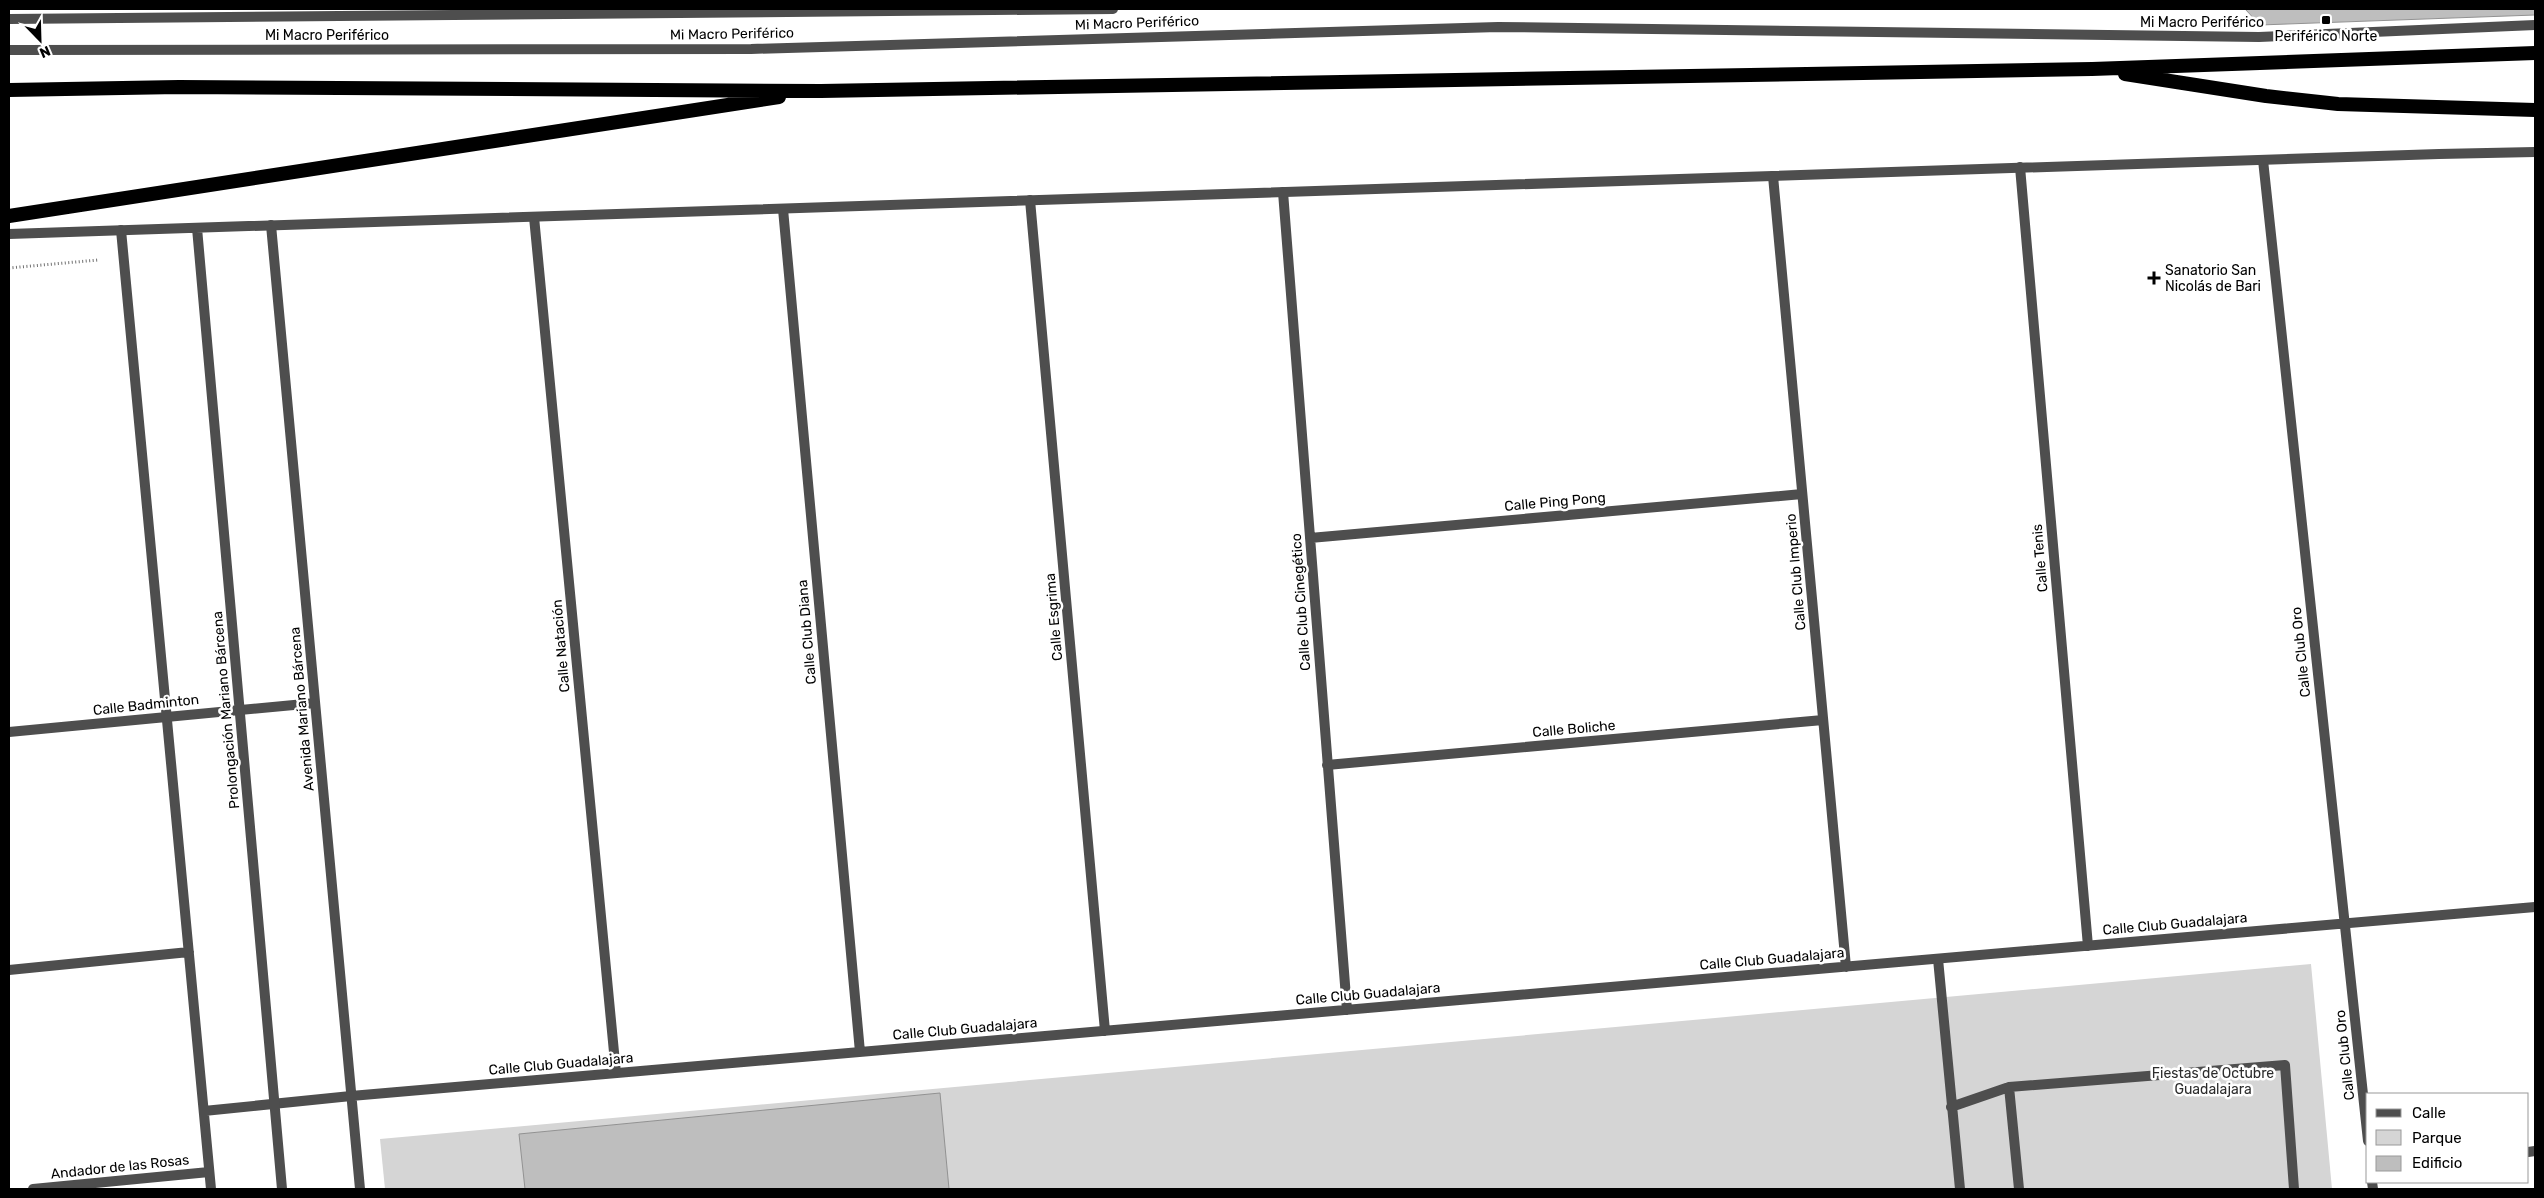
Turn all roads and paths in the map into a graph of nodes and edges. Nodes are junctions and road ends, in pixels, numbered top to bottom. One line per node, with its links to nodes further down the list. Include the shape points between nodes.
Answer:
1 (1113, 9): 2 (street, Mi Macro Periférico)
2 (9, 19)
3 (2535, 25): 4 (street, Mi Macro Periférico, via 2259,37 1498,27 751,48)
4 (9, 50)
5 (2535, 53): 6 (highway)
6 (2092, 69): 8 (highway); 9 (highway, via 2338,104)
7 (9, 90): 8 (highway, via 189,87)
8 (821, 91): 17 (highway)
9 (2535, 110)
10 (2535, 152): 11 (street)
11 (2263, 160): 12 (street); 32 (street, Calle Club Oro)
12 (2020, 167): 13 (street); 33 (street, Calle Tenis)
13 (1773, 176): 14 (street); 23 (street, Calle Club Imperio)
14 (1283, 192): 15 (street); 24 (street, Calle Club Cinegético)
15 (1030, 200): 16 (street); 39 (street, Calle Esgrima)
16 (782, 209): 18 (street); 40 (street, Calle Club Diana)
17 (9, 216)
18 (534, 217): 19 (street); 41 (street, Calle Natación)
19 (271, 226): 20 (street); 25 (street, Avenida Mariano Bárcena)
20 (197, 228): 21 (street); 26 (street, Prolongación Mariano Bárcena)
21 (121, 230): 22 (street); 27 (street)
22 (9, 234)
23 (1802, 494): 24 (street, Calle Ping Pong); 28 (street, Calle Club Imperio)
24 (1310, 538): 30 (street, Calle Club Cinegético)
25 (315, 703): 26 (street, Calle Badminton); 43 (street, Avenida Mariano Bárcena)
26 (240, 710): 27 (street, Calle Badminton); 44 (street, Prolongación Mariano Bárcena)
27 (167, 716): 29 (street, Calle Badminton); 34 (street)
28 (1823, 720): 30 (street, Calle Boliche); 36 (street, Calle Club Imperio)
29 (9, 732)
30 (1328, 765): 38 (street, Calle Club Cinegético)
31 (2535, 907): 32 (street, Calle Club Guadalajara)
32 (2344, 924): 33 (street, Calle Club Guadalajara); 47 (street, Calle Club Oro)
33 (2088, 946): 35 (street, Calle Club Guadalajara)
34 (189, 952): 37 (street); 46 (street)
35 (1938, 959): 36 (street, Calle Club Guadalajara); 45 (street)
36 (1846, 967): 38 (street, Calle Club Guadalajara)
37 (9, 970)
38 (1346, 1010): 39 (street, Calle Club Guadalajara)
39 (1106, 1031): 40 (street, Calle Club Guadalajara)
40 (860, 1052): 41 (street, Calle Club Guadalajara)
41 (616, 1073): 43 (street, Calle Club Guadalajara)
42 (2009, 1087): 45 (street); 54 (street); 55 (street, via 2285,1065)
43 (351, 1096): 44 (street, Calle Club Guadalajara); 52 (street, Avenida Mariano Bárcena)
44 (274, 1104): 46 (street, Calle Club Guadalajara); 51 (street, Prolongación Mariano Bárcena)
45 (1950, 1106): 53 (street)
46 (204, 1111): 48 (street)
47 (2366, 1123)
48 (209, 1172): 49 (street, Andador de las Rosas); 50 (street)
49 (33, 1189)
50 (211, 1189)
51 (282, 1189)
52 (360, 1189)
53 (1960, 1189)
54 (2019, 1189)
55 (2294, 1189)

